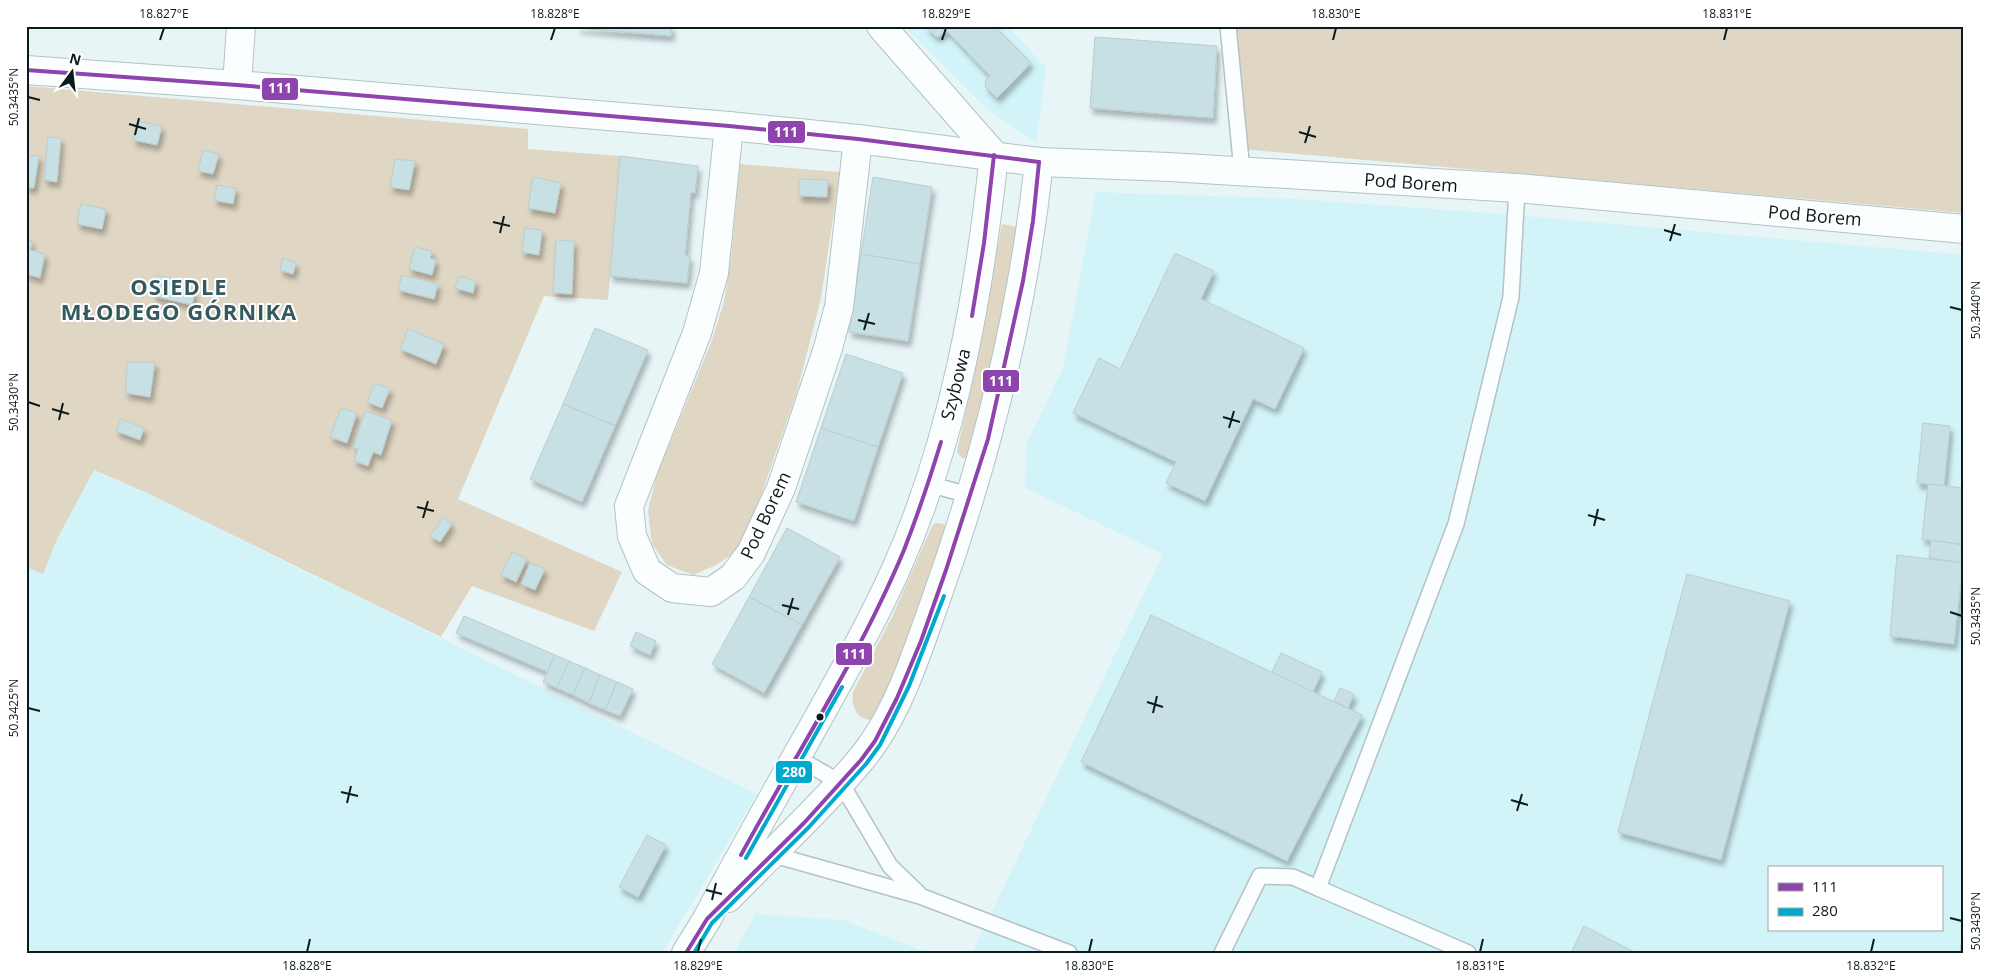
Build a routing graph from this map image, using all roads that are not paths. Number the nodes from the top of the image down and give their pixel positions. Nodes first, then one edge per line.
1 (241, 26) edge
2 (881, 26) edge
3 (1228, 26) edge
4 (26, 70) edge
5 (237, 85) junction
6 (729, 126) junction
7 (858, 139) junction
8 (994, 155) junction
9 (1039, 162) junction
10 (1242, 171) junction
11 (1517, 188) junction
12 (1964, 229) edge
13 (928, 484) junction
14 (970, 496) junction
15 (796, 757) junction
16 (840, 783) junction
17 (759, 850) junction
18 (1318, 888) junction
19 (920, 896) junction
20 (686, 953) edge
21 (1069, 953) edge
22 (1222, 953) edge
23 (1468, 953) edge

1 - 5 street
2 - 8 street
3 - 10 lane
4 - 5 street, Pod Borem
5 - 6 street, Pod Borem
6 - 7 street, Pod Borem
6 - 7 street, Pod Borem
7 - 8 street, Pod Borem
8 - 9 street, Pod Borem
8 - 13 street, Szybowa
9 - 10 street, Pod Borem
9 - 14 street, Szybowa
10 - 11 street, Pod Borem
11 - 12 street, Pod Borem
11 - 18 lane
13 - 14 lane
13 - 15 street, Szybowa
14 - 16 street, Szybowa
15 - 16 lane
15 - 17 street, Szybowa
16 - 17 street, Szybowa
16 - 19 lane
17 - 19 lane
17 - 20 street, Szybowa
18 - 22 lane
18 - 23 lane
19 - 21 lane

